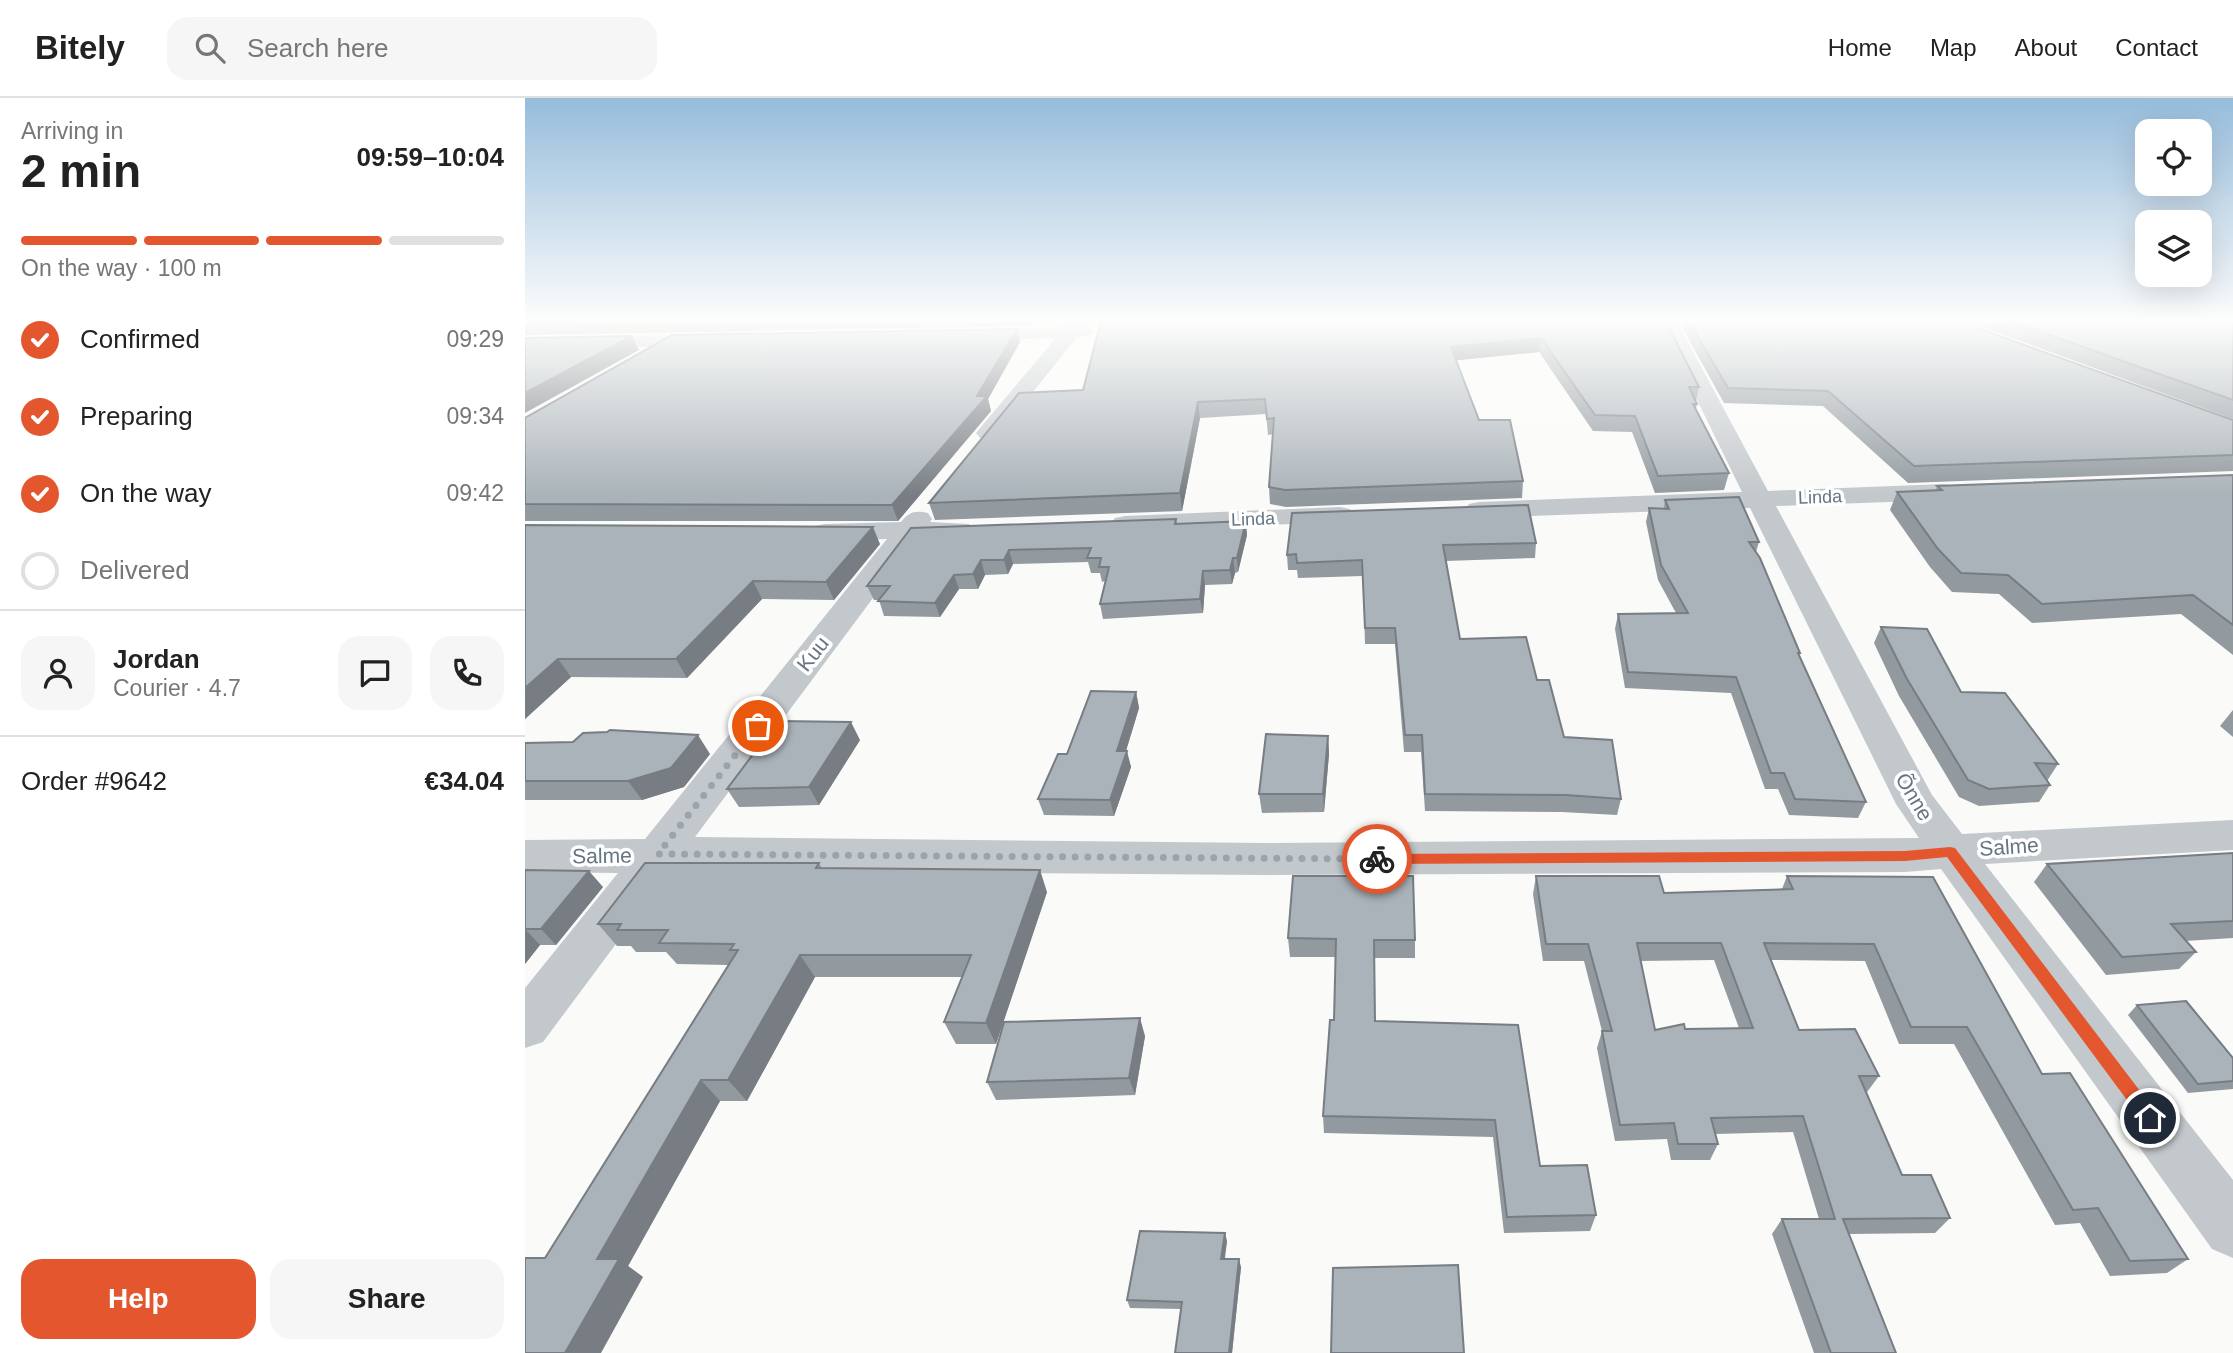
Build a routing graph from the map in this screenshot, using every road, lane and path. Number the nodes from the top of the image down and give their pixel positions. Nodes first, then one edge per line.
1 (1039, 379) edge
2 (1697, 379) edge
3 (967, 458) edge
4 (941, 490) edge
5 (1976, 491) edge
6 (1759, 499) junction
7 (1452, 511) edge
8 (1368, 514) edge
9 (1103, 525) edge
10 (991, 529) edge
11 (795, 532) edge
12 (908, 532) junction
13 (2233, 835) edge
14 (1950, 852) junction
15 (658, 854) junction
16 (525, 856) edge
17 (525, 1026) edge
18 (2233, 1228) edge

1 - 3 street
2 - 6 street, Õnne
4 - 12 street, Kuu
5 - 6 street, Linda
6 - 7 street, Linda
6 - 14 street, Õnne
8 - 9 street, Linda
10 - 12 street
11 - 12 street
12 - 15 street, Kuu
13 - 14 street, Salme
14 - 15 street, Salme
14 - 18 street, Õnne
15 - 16 street, Salme
15 - 17 street, Kuu

